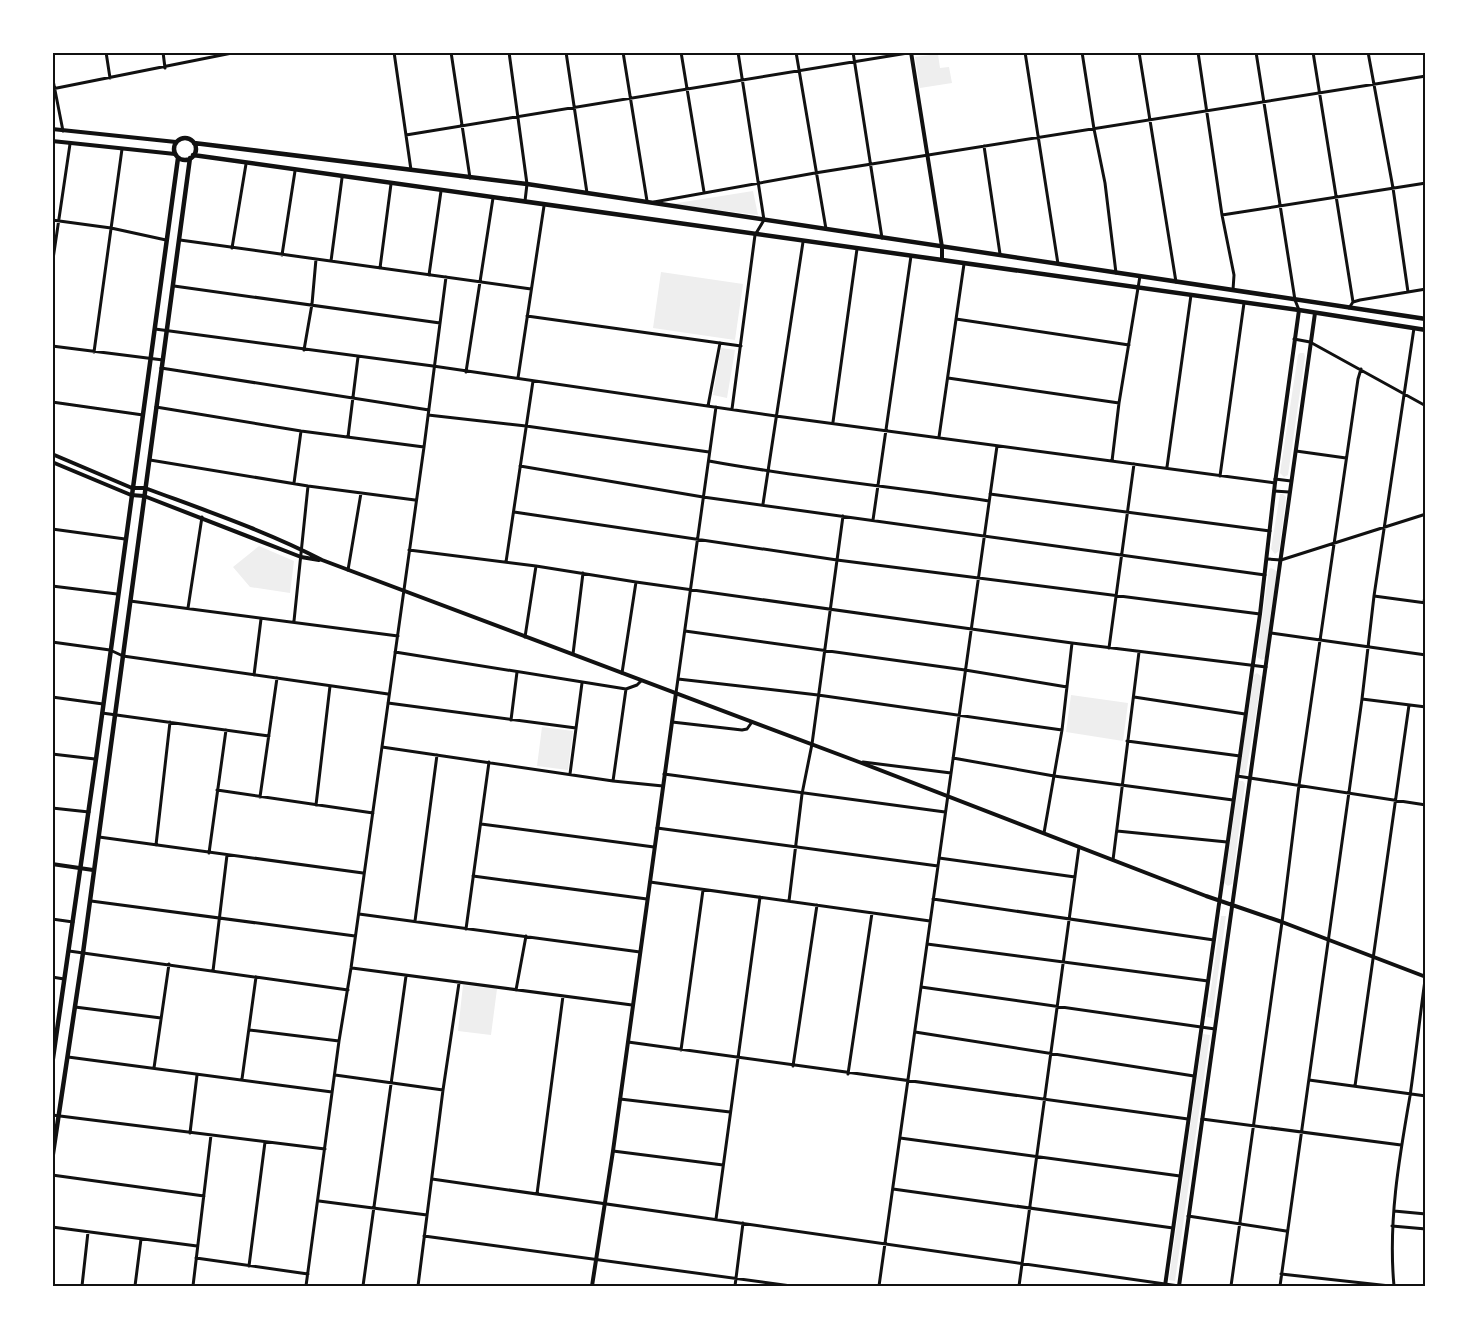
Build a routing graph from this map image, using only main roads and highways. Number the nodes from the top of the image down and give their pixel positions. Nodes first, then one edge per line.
1 (194, 143) junction
2 (176, 156) junction
3 (192, 157) junction
4 (1425, 319) edge
5 (1425, 330) edge
6 (55, 1034) edge
7 (52, 1065) edge
8 (52, 1160) edge

1 - 2 main road
1 - 3 main road
1 - 4 main road
2 - 3 main road
2 - 6 main road
3 - 5 main road
3 - 8 main road
6 - 7 main road

